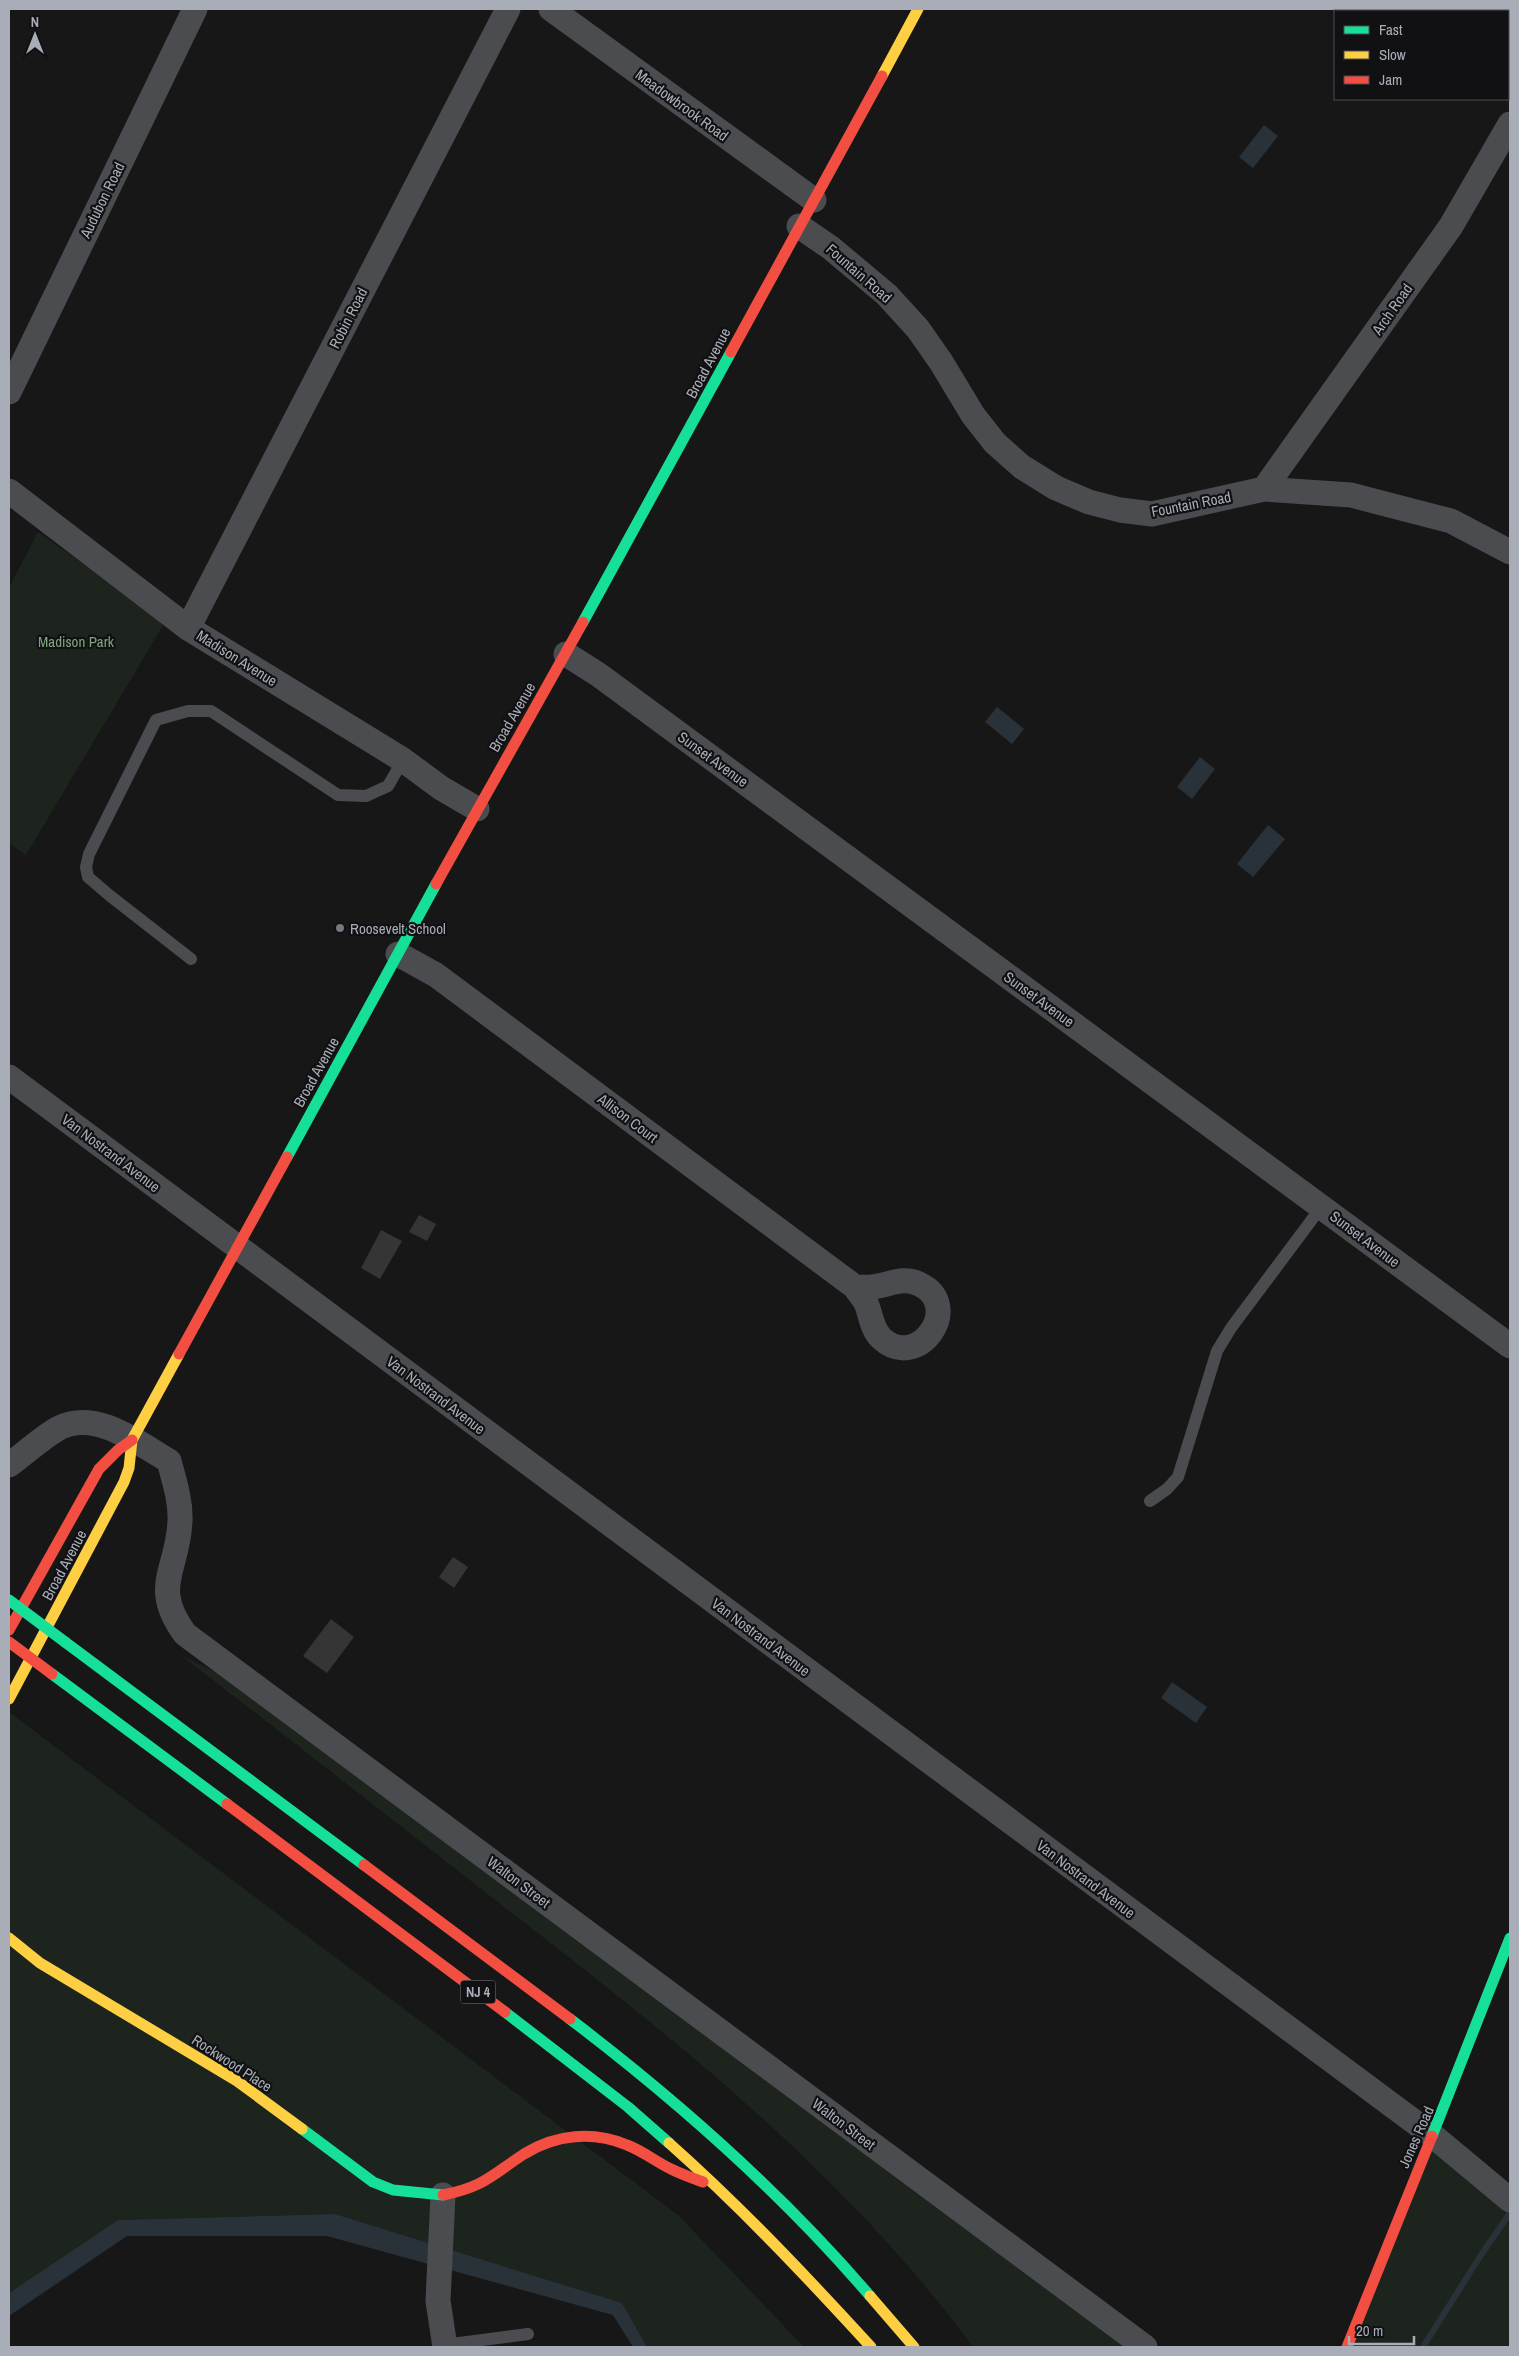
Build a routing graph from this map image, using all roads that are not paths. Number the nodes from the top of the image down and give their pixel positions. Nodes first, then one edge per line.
1 (195, 9) edge
2 (508, 9) edge
3 (551, 9) edge
4 (918, 9) edge
5 (1510, 124) edge
6 (814, 200) junction
7 (799, 226) junction
8 (9, 392) edge
9 (1264, 489) junction
10 (9, 491) edge
11 (1510, 552) edge
12 (188, 628) junction
13 (566, 654) junction
14 (403, 760) junction
15 (477, 809) junction
16 (398, 954) junction
17 (191, 959) dead end
18 (9, 1077) edge
19 (1322, 1206) junction
20 (237, 1247) junction
21 (855, 1287) dead end
22 (1510, 1346) edge
23 (132, 1440) junction
24 (9, 1464) edge
25 (1150, 1501) dead end
26 (9, 1600) edge
27 (9, 1630) edge
28 (9, 1642) edge
29 (9, 1699) edge
30 (9, 1938) edge
31 (1510, 1938) edge
32 (1432, 2135) junction
33 (724, 2191) junction
34 (443, 2195) junction
35 (1508, 2197) edge
36 (528, 2334) dead end
37 (445, 2346) edge
38 (871, 2347) edge
39 (914, 2347) edge
40 (1145, 2347) edge
41 (1347, 2347) edge

1 - 8 street, Audubon Road
2 - 12 street, Robin Road
3 - 6 street, Meadowbrook Road
4 - 6 main road, Broad Avenue
5 - 9 street, Arch Road
6 - 7 main road, Broad Avenue
7 - 9 street, Fountain Road
7 - 13 main road, Broad Avenue
9 - 11 street, Fountain Road
10 - 12 street, Madison Avenue
12 - 14 street, Madison Avenue
13 - 15 main road, Broad Avenue
13 - 19 street, Sunset Avenue
14 - 15 street, Madison Avenue
14 - 17 lane
15 - 16 main road, Broad Avenue
16 - 20 main road, Broad Avenue
16 - 21 street, Allison Court
18 - 20 street, Van Nostrand Avenue
19 - 22 street, Sunset Avenue
19 - 25 lane
20 - 23 main road, Broad Avenue
20 - 32 street, Van Nostrand Avenue
23 - 24 street, Walton Street
23 - 27 main road, Broad Avenue
23 - 29 main road, Broad Avenue
23 - 40 street, Walton Street
26 - 39 main road, NJ 4, bridge
28 - 33 main road, NJ 4, bridge
30 - 34 main road, Rockwood Place
31 - 32 main road, Jones Road
32 - 35 street, Van Nostrand Avenue
32 - 41 main road, Jones Road
33 - 34 main road, Rockwood Place
33 - 38 main road, NJ 4
34 - 37 street
36 - 37 lane

